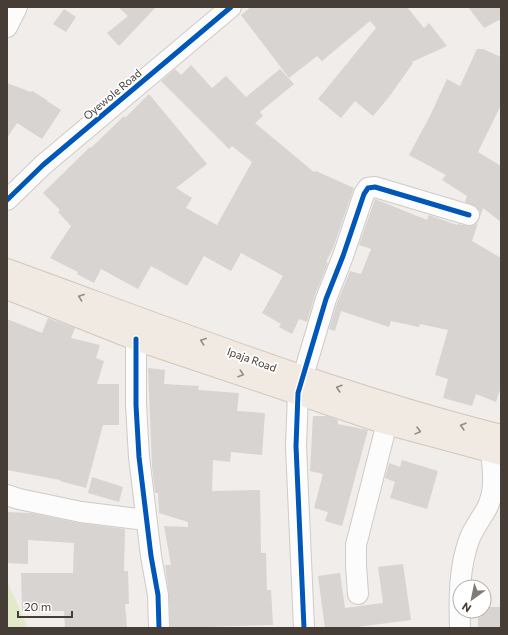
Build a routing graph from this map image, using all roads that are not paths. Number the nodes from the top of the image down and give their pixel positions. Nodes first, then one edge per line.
1 (17, 7) edge
2 (231, 7) edge
3 (7, 27) edge
4 (7, 200) edge
5 (468, 215) dead end
6 (7, 270) edge
7 (7, 288) edge
8 (136, 339) junction
9 (300, 385) junction
10 (389, 414) junction
11 (498, 447) edge
12 (7, 495) edge
13 (146, 520) junction
14 (358, 594) dead end
15 (159, 628) edge
16 (304, 628) edge
17 (460, 628) edge

1 - 3 street
2 - 4 street, Oyewole Road
5 - 9 street
9 -> 6 main road, Ipaja Road
7 - 8 main road, Ipaja Road
8 -> 9 main road, Ipaja Road
8 - 13 street
9 - 10 main road, Ipaja Road
9 - 16 street
10 - 11 main road, Ipaja Road
10 - 14 street
11 - 17 street
12 - 13 street
13 - 15 street

